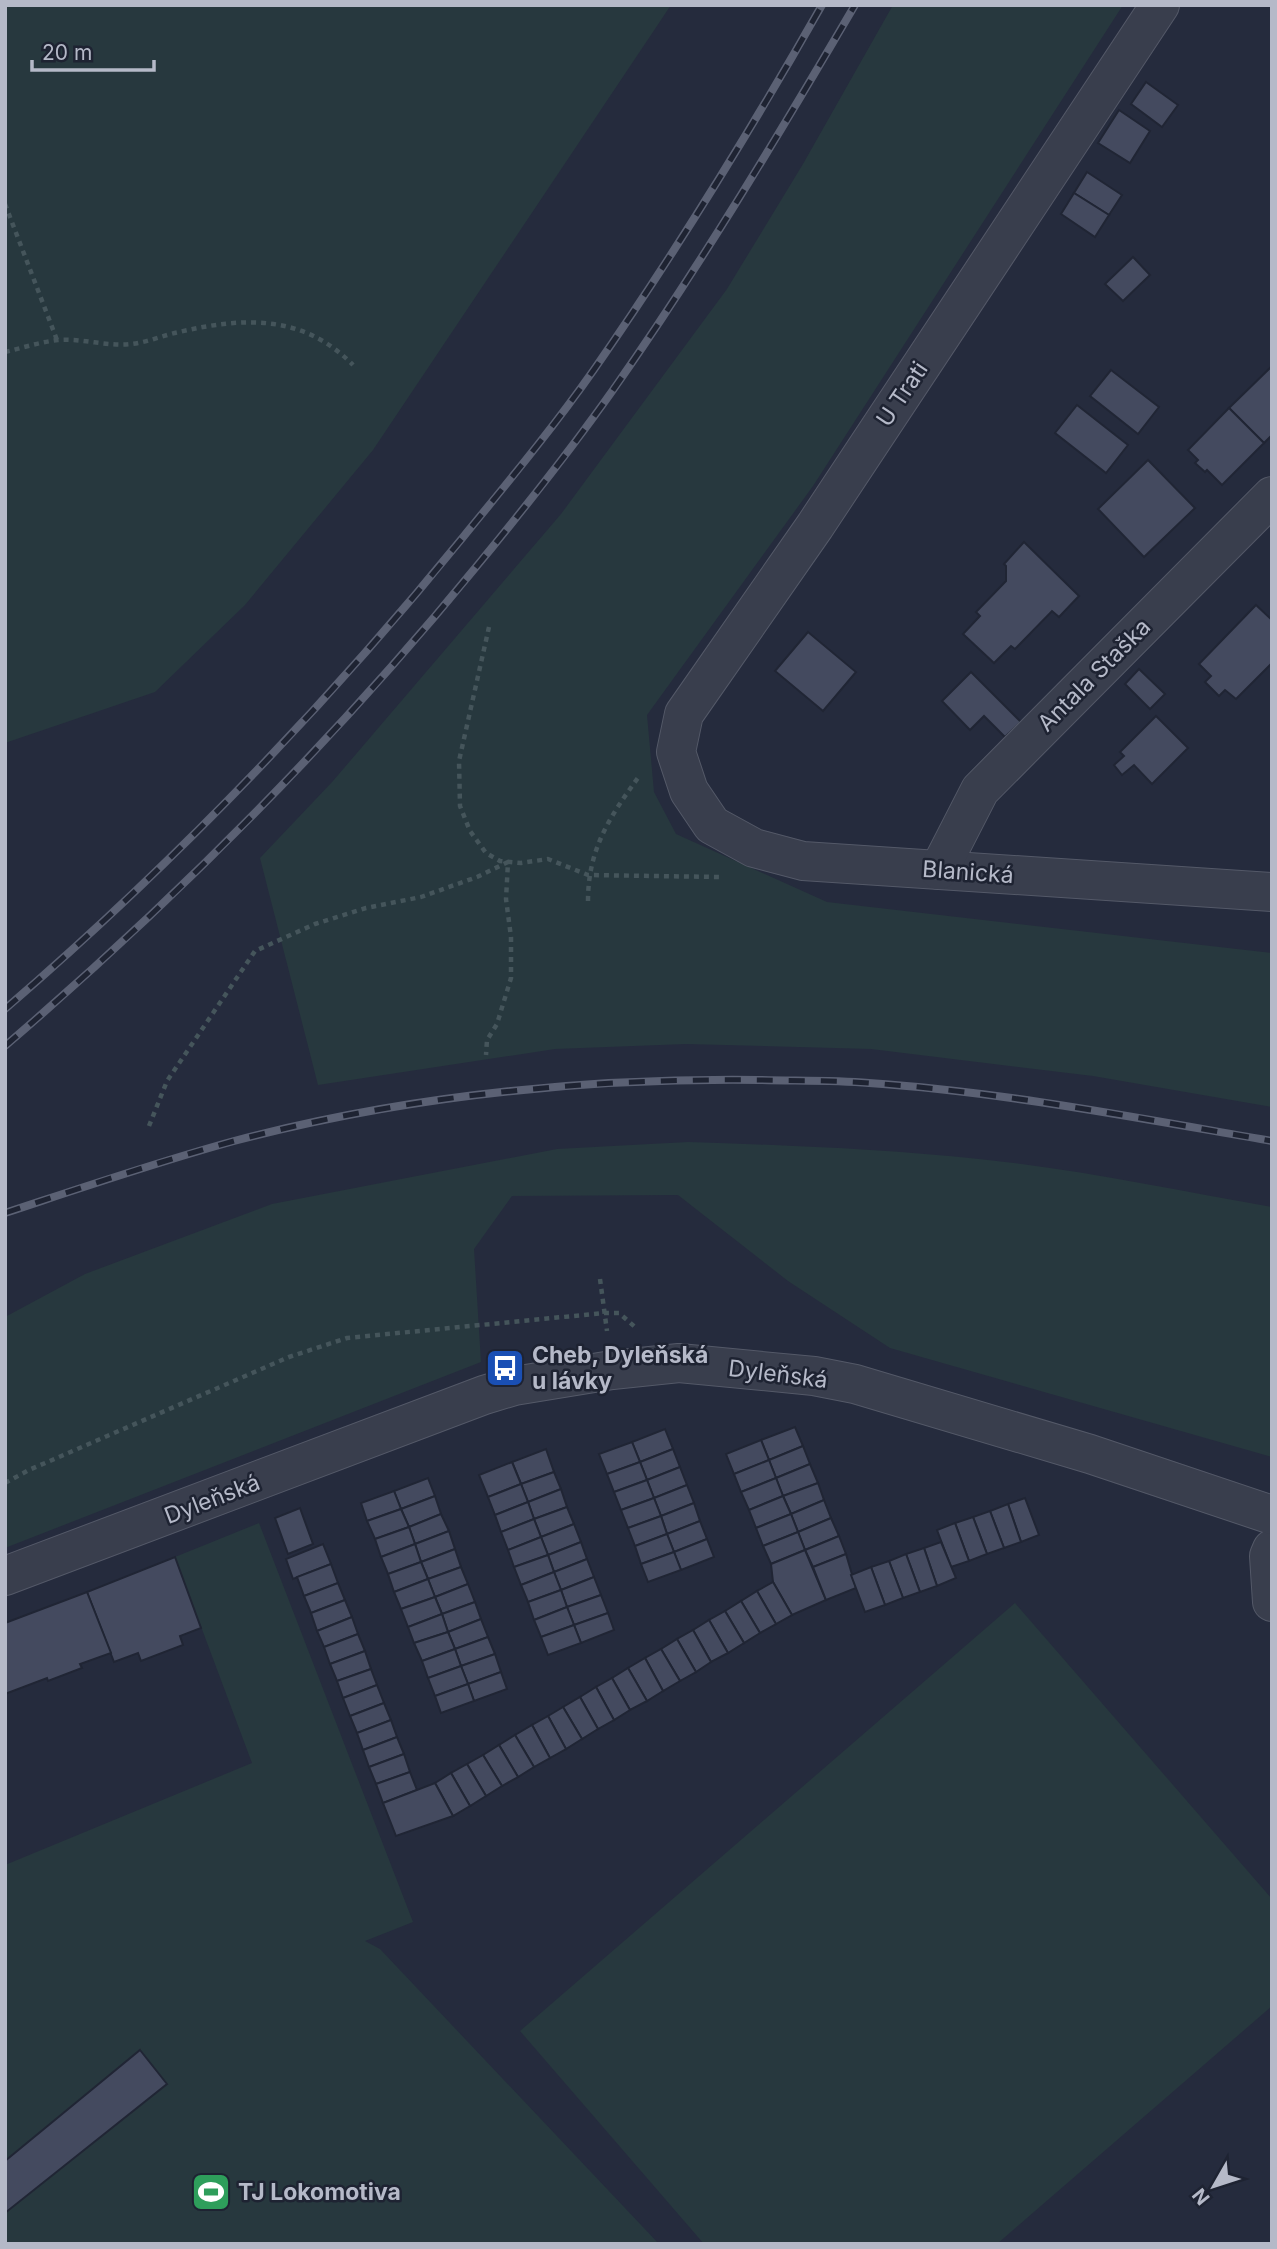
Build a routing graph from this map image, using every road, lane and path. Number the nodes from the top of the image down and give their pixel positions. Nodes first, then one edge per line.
1 (1160, 5) edge
2 (5, 204) edge
3 (57, 340) junction
4 (5, 352) edge
5 (353, 365) dead end
6 (1272, 496) edge
7 (489, 627) dead end
8 (646, 766) dead end
9 (689, 791) joint
10 (508, 862) junction
11 (939, 870) junction
12 (588, 875) junction
13 (724, 877) dead end
14 (1272, 892) edge
15 (588, 901) dead end
16 (486, 1055) dead end
17 (149, 1126) dead end
18 (600, 1279) dead end
19 (5, 1483) edge
20 (1272, 1515) edge
21 (1272, 1549) edge
22 (5, 1576) edge
23 (1272, 1602) edge

1 - 9 street, U Trati
2 - 3 path
3 - 4 path
3 - 5 path
6 - 11 street, Antala Staška
7 - 10 path
8 - 12 path
9 - 11 street, Blanická
10 - 12 path
10 - 16 path
10 - 17 path
11 - 14 street, Blanická
12 - 13 path
12 - 15 path
18 - 19 path
20 - 22 street, Dyleňská
21 - 23 street

